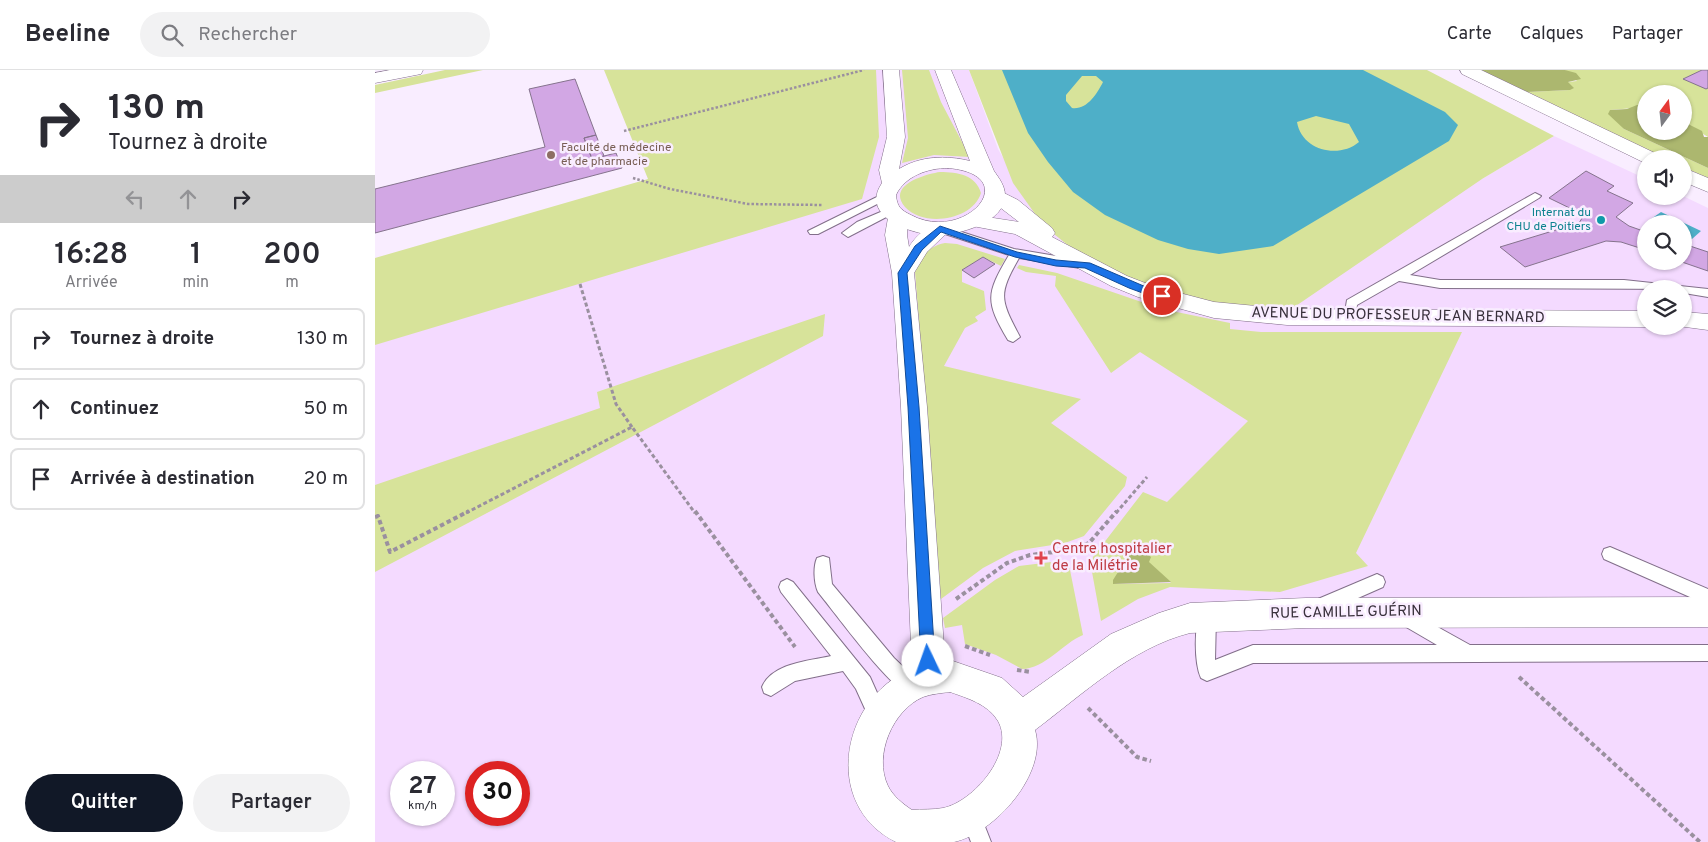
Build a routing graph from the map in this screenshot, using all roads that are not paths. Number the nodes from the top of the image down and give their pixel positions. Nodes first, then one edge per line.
1 (415, 70) edge
2 (891, 70) edge
3 (943, 70) edge
4 (1468, 70) edge
5 (1472, 70) edge
6 (375, 78) edge
7 (1517, 93) junction
8 (1637, 152) edge
9 (984, 172) junction
10 (1692, 178) edge
11 (1708, 186) edge
12 (996, 195) junction
13 (1535, 196) dead end
14 (891, 202) junction
15 (974, 221) junction
16 (940, 229) junction
17 (813, 231) dead end
18 (848, 233) dead end
19 (1015, 254) junction
20 (1078, 260) junction
21 (903, 273) junction
22 (1400, 277) junction
23 (1624, 284) junction
24 (1637, 285) edge
25 (1637, 291) edge
26 (1692, 291) edge
27 (1708, 293) edge
28 (1350, 318) junction
29 (1637, 319) edge
30 (1692, 321) edge
31 (1708, 322) edge
32 (1013, 337) dead end
33 (1610, 554) dead end
34 (823, 563) dead end
35 (1377, 582) dead end
36 (787, 587) dead end
37 (1708, 597) edge
38 (1397, 612) junction
39 (1708, 612) edge
40 (1306, 613) junction
41 (1207, 616) junction
42 (1708, 653) edge
43 (1468, 654) junction
44 (847, 662) junction
45 (920, 682) junction
46 (771, 687) dead end
47 (879, 715) junction
48 (1016, 723) junction
49 (889, 832) edge
50 (978, 834) edge

1 - 6 street
2 - 14 street
3 - 9 street
4 - 7 street
5 - 7 street
7 - 8 street
9 - 12 street
9 - 14 street
10 - 11 street
12 - 15 street, AVENUE DU PROFESSEUR JEAN BERNARD
12 - 20 street, AVENUE DU PROFESSEUR JEAN BERNARD
13 - 22 lane
14 - 16 street, AVENUE DU PROFESSEUR JEAN BERNARD
14 - 17 lane
14 - 18 lane
14 - 21 street
15 - 16 street, AVENUE DU PROFESSEUR JEAN BERNARD
15 - 20 street, AVENUE DU PROFESSEUR JEAN BERNARD
16 - 19 lane
16 - 21 street
19 - 20 lane
19 - 32 lane
20 - 28 street, AVENUE DU PROFESSEUR JEAN BERNARD
21 - 45 street
22 - 23 lane
22 - 28 lane
23 - 24 lane
23 - 25 lane
26 - 27 lane
28 - 29 street, AVENUE DU PROFESSEUR JEAN BERNARD
30 - 31 street
33 - 37 lane
34 - 45 lane
35 - 40 lane
36 - 44 lane
38 - 39 street, RUE CAMILLE GUÉRIN
38 - 40 street, RUE CAMILLE GUÉRIN
38 - 43 lane
40 - 41 street, RUE CAMILLE GUÉRIN
41 - 43 lane
41 - 48 street, RUE CAMILLE GUÉRIN
42 - 43 lane
44 - 46 lane
44 - 47 lane
45 - 47 street
45 - 48 street
47 - 49 street
48 - 50 street
49 - 50 street

